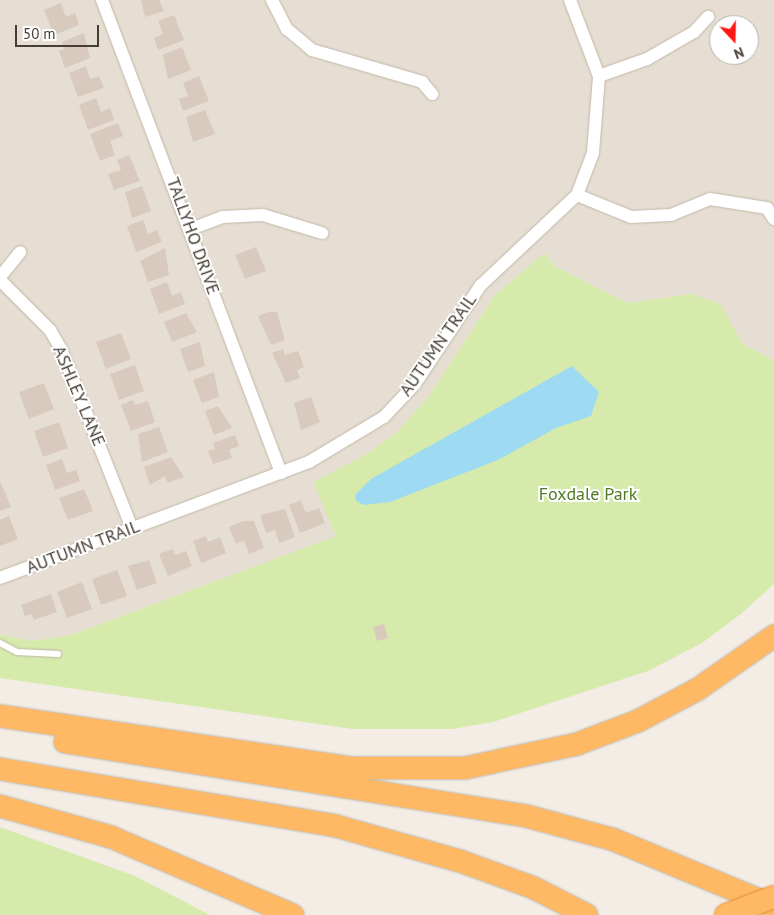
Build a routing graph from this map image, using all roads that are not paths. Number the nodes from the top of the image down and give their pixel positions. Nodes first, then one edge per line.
1 (102, 0) edge
2 (272, 0) edge
3 (570, 0) edge
4 (708, 17) dead end
5 (599, 76) junction
6 (432, 94) dead end
7 (576, 195) junction
8 (774, 219) edge
9 (190, 229) junction
10 (322, 232) dead end
11 (20, 252) dead end
12 (0, 278) edge
13 (281, 473) junction
14 (132, 528) junction
15 (0, 578) edge
16 (774, 636) edge
17 (0, 643) edge
18 (58, 654) dead end
19 (0, 716) edge
20 (0, 731) edge
21 (0, 769) edge
22 (0, 806) edge
23 (774, 897) edge
24 (774, 906) edge
25 (293, 915) edge
26 (587, 915) edge
27 (726, 915) edge

1 - 9 street, TALLYHO DRIVE
2 - 6 street
3 - 5 street
4 - 5 street
5 - 7 street, AUTUMN TRAIL
7 - 8 street
7 - 13 street, AUTUMN TRAIL
9 - 10 street
9 - 13 street, TALLYHO DRIVE
11 - 12 street, ASHLEY LANE
12 - 14 street, ASHLEY LANE
13 - 14 street, AUTUMN TRAIL
14 - 15 street, AUTUMN TRAIL
16 - 19 highway
17 - 18 lane
20 - 24 highway
21 - 26 highway
22 - 25 highway
23 - 27 highway, bridge

